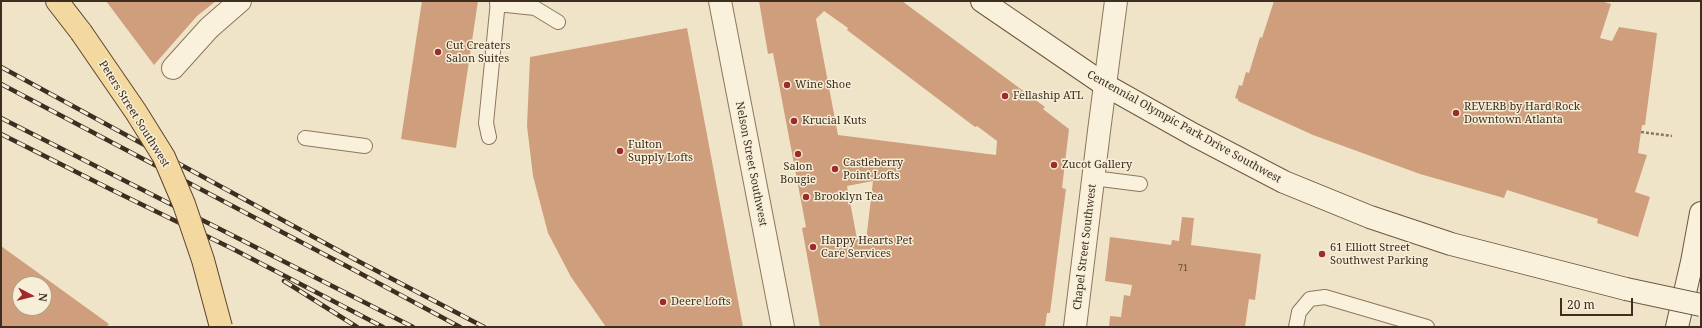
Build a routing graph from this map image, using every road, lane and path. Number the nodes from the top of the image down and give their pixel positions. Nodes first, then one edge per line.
1 (57, 1) edge
2 (240, 1) edge
3 (720, 1) edge
4 (982, 1) edge
5 (1116, 1) edge
6 (497, 2) edge
7 (558, 22) dead end
8 (173, 68) dead end
9 (1105, 85) junction
10 (1641, 132) dead end
11 (1672, 136) dead end
12 (489, 137) dead end
13 (305, 138) dead end
14 (364, 146) dead end
15 (1093, 178) junction
16 (1140, 184) dead end
17 (1701, 213) edge
18 (1701, 305) edge
19 (222, 327) edge
20 (783, 327) edge
21 (1075, 327) edge
22 (1296, 327) edge
23 (1427, 327) edge
24 (1677, 327) edge

1 - 19 main road, Peters Street Southwest, bridge
2 - 8 street
3 - 20 street, Nelson Street Southwest
4 - 9 street, Centennial Olympic Park Drive Southwest
5 - 9 street, Chapel Street Southwest
6 - 7 lane
6 - 12 lane
9 - 15 street, Chapel Street Southwest
9 - 18 street, Centennial Olympic Park Drive Southwest, bridge
10 - 11 path
13 - 14 lane
15 - 16 lane
15 - 21 street, Chapel Street Southwest
17 - 24 street
22 - 23 lane

